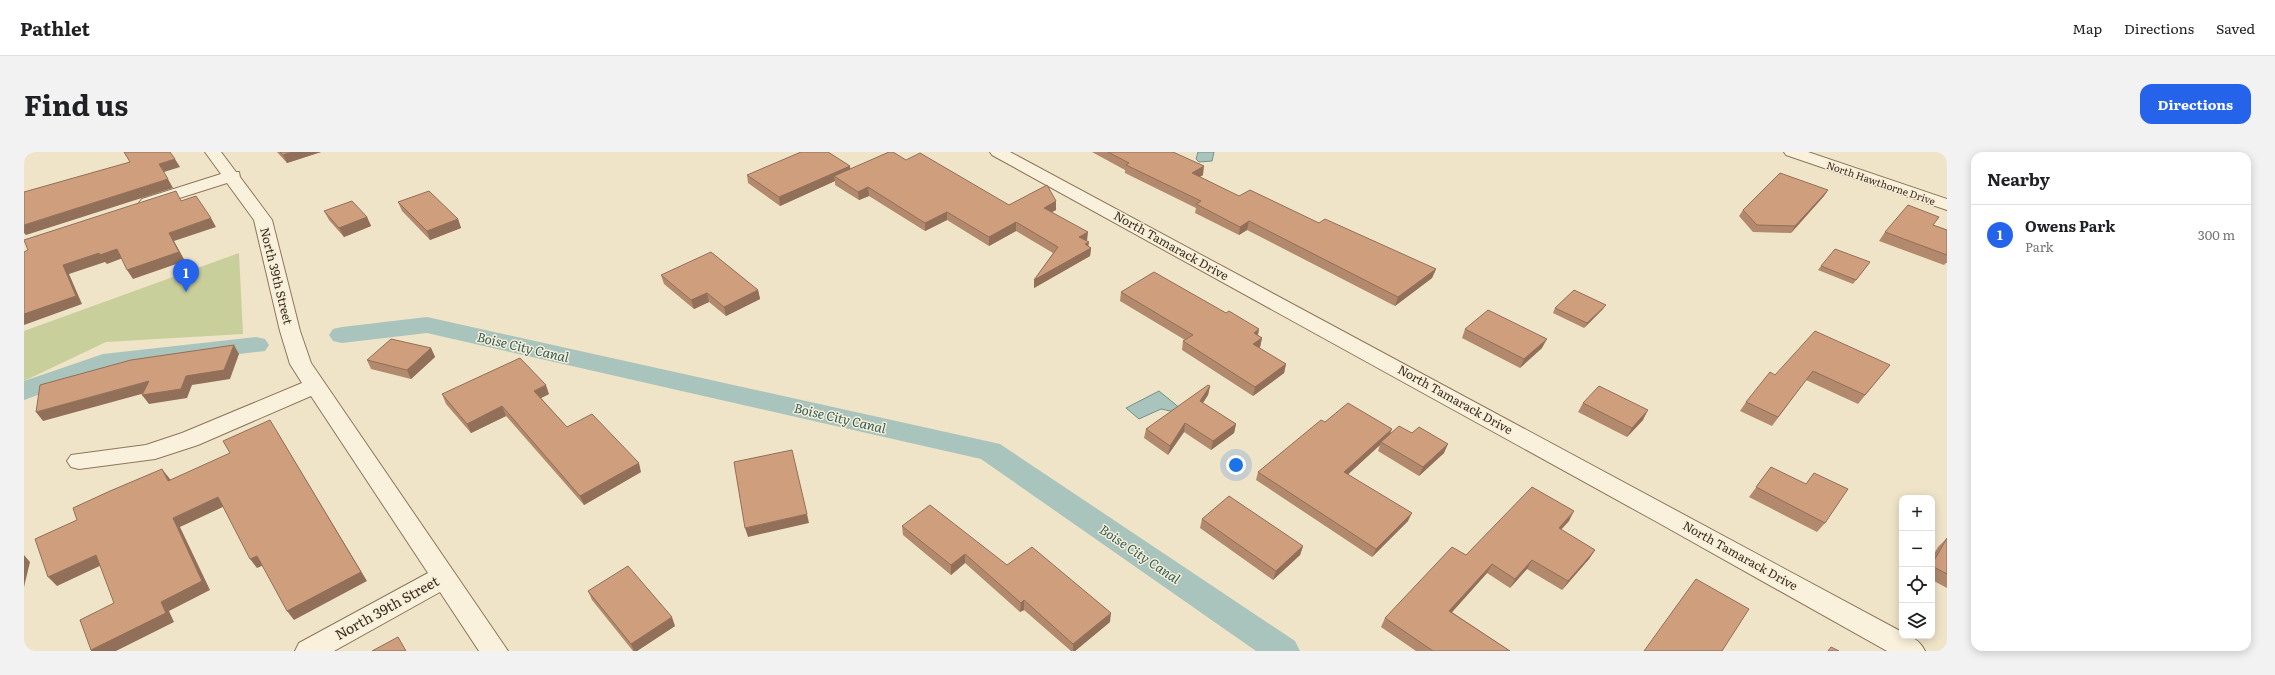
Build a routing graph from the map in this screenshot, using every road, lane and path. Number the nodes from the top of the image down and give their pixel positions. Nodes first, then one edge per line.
1 (214, 152) edge
2 (998, 152) edge
3 (1792, 152) edge
4 (233, 176) junction
5 (1947, 206) edge
6 (128, 210) edge
7 (314, 386) junction
8 (79, 461) dead end
9 (444, 577) junction
10 (309, 651) edge
11 (494, 651) edge
12 (1911, 651) edge

1 - 4 street, North 39th Street
2 - 12 street, North Tamarack Drive
3 - 5 street, North Hawthorne Drive
4 - 6 street
4 - 7 street, North 39th Street
7 - 8 street
7 - 9 street, North 39th Street
9 - 10 street, North 39th Street
9 - 11 street, North 39th Street

